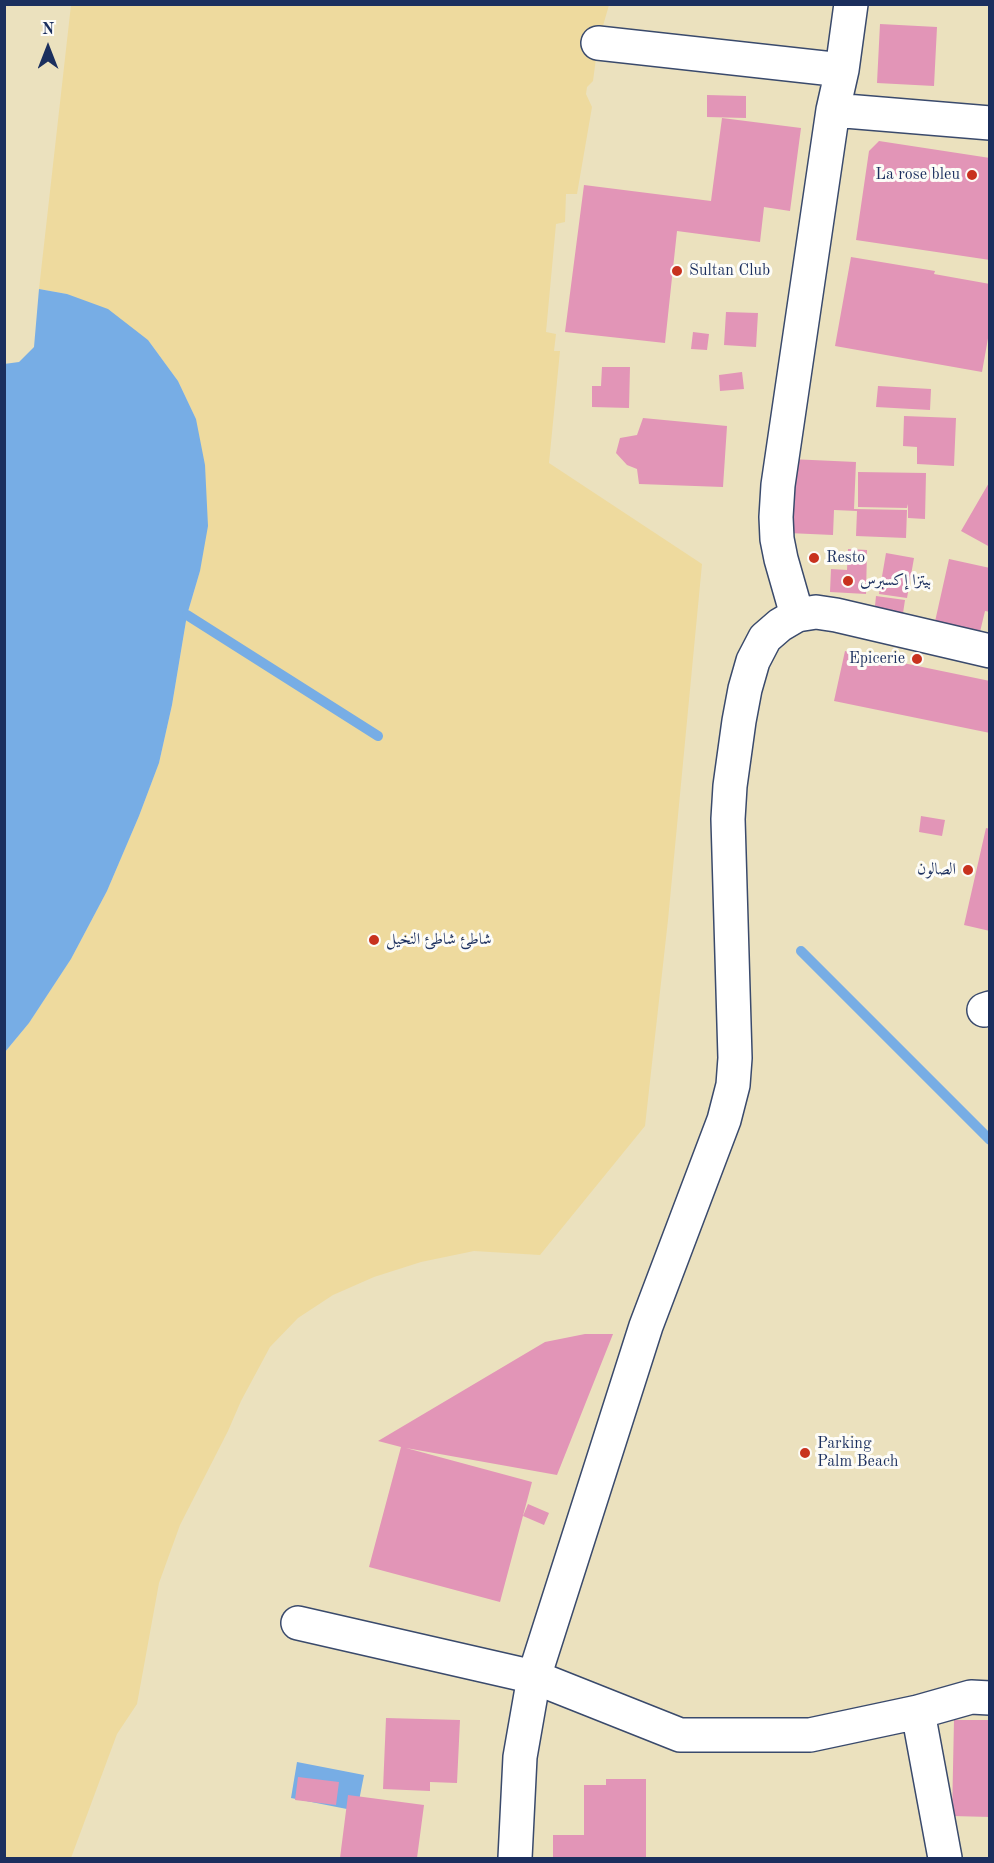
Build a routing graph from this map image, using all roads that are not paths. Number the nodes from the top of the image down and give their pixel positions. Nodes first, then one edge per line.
1 (851, 4) edge
2 (598, 43) dead end
3 (843, 70) junction
4 (833, 110) junction
5 (990, 123) edge
6 (796, 615) junction
7 (990, 651) edge
8 (298, 1623) dead end
9 (534, 1677) junction
10 (990, 1698) edge
11 (918, 1712) junction
12 (515, 1858) edge
13 (945, 1858) edge

1 - 3 street
2 - 3 street
3 - 4 street
4 - 5 street
4 - 6 street
6 - 7 street
6 - 9 street
8 - 9 street
9 - 11 street
9 - 12 street
10 - 11 street
11 - 13 street

